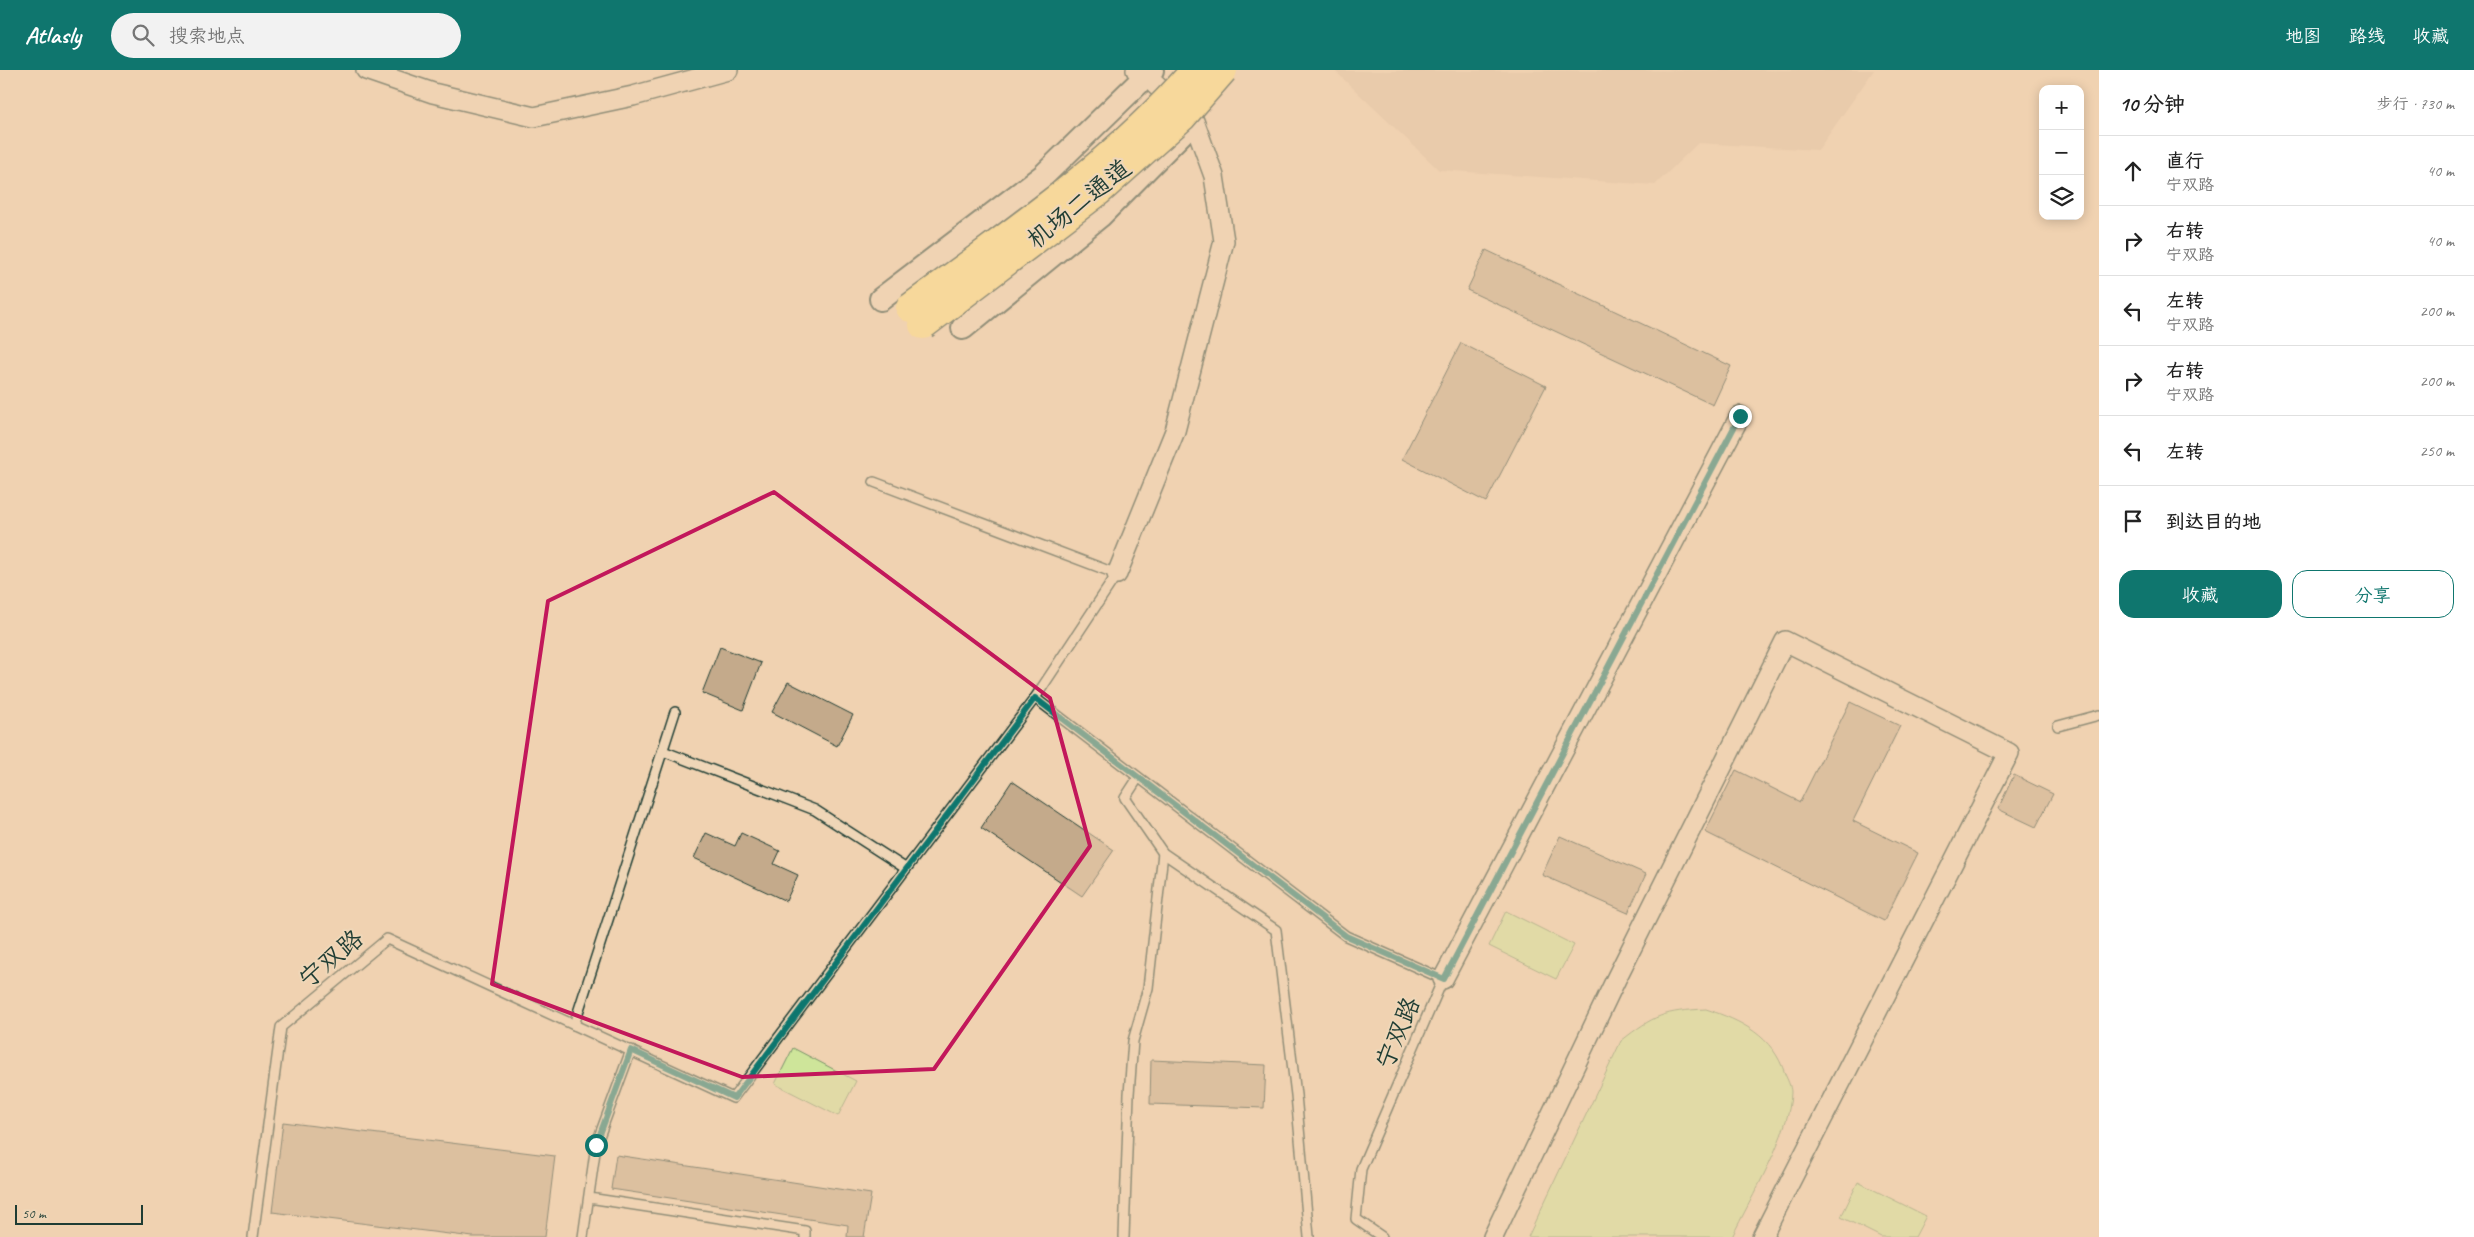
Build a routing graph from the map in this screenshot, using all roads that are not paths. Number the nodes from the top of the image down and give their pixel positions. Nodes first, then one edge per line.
1 (366, 70) edge
2 (728, 70) edge
3 (1195, 70) edge
4 (1223, 70) edge
5 (1238, 70) edge
6 (1145, 72) edge
7 (1194, 121) junction
8 (881, 299) dead end
9 (963, 328) dead end
10 (1740, 416) dead end
11 (874, 482) dead end
12 (1117, 574) junction
13 (1035, 698) junction
14 (675, 712) dead end
15 (2099, 715) edge
16 (2058, 726) dead end
17 (663, 751) junction
18 (1138, 778) junction
19 (1163, 853) junction
20 (905, 868) junction
21 (1444, 979) junction
22 (574, 1024) junction
23 (631, 1050) junction
24 (589, 1198) junction
25 (253, 1237) edge
26 (583, 1237) edge
27 (805, 1237) edge
28 (1124, 1237) edge
29 (1309, 1237) edge
30 (1382, 1237) edge
31 (1493, 1237) edge
32 (1762, 1237) edge

1 - 2 street
3 - 4 highway, 机场二通道, bridge
5 - 7 street
6 - 7 street
6 - 8 street
7 - 9 street
7 - 12 street
10 - 21 street
11 - 12 lane
12 - 13 lane
13 - 18 lane, 宁双路
13 - 20 lane, 宁双路
14 - 17 lane
15 - 16 lane
17 - 20 lane
17 - 22 lane
18 - 19 lane
18 - 21 lane, 宁双路
19 - 28 lane
19 - 29 lane
20 - 23 lane, 宁双路
21 - 30 lane, 宁双路
22 - 23 lane, 宁双路
22 - 25 lane, 宁双路
23 - 24 lane
24 - 26 lane
24 - 27 lane
31 - 32 street

